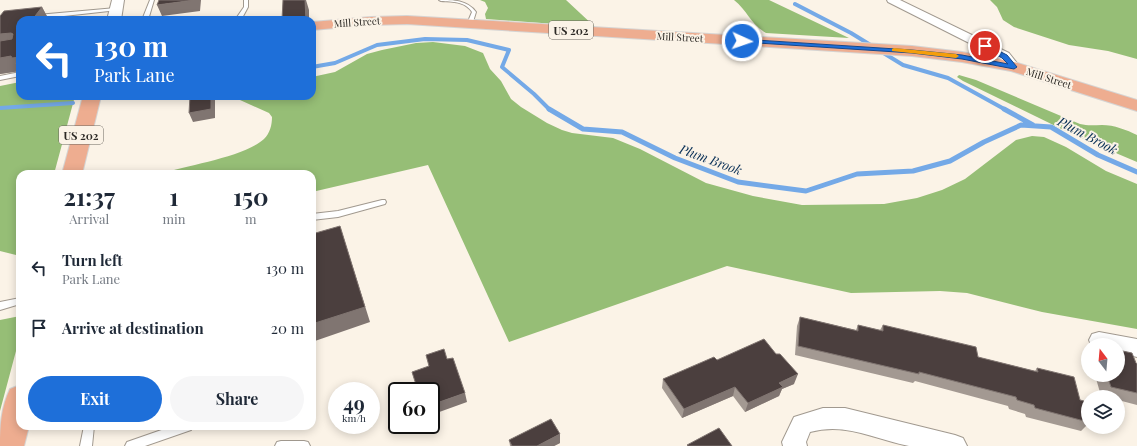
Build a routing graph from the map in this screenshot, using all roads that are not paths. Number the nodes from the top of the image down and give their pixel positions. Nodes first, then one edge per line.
1 (152, 0) edge
2 (246, 0) edge
3 (441, 0) edge
4 (892, 0) edge
5 (116, 10) edge
6 (52, 16) edge
7 (147, 16) edge
8 (240, 16) edge
9 (470, 24) junction
10 (316, 26) edge
11 (1014, 67) junction
12 (16, 75) edge
13 (0, 78) edge
14 (91, 100) edge
15 (1137, 106) edge
16 (73, 170) edge
17 (382, 202) dead end
18 (316, 217) edge
19 (16, 302) edge
20 (0, 306) edge
21 (1125, 345) edge
22 (1137, 348) edge
23 (16, 415) edge
24 (88, 430) edge
25 (176, 430) edge
26 (932, 444) edge
27 (9, 446) edge
28 (86, 446) edge
29 (131, 446) edge
30 (281, 446) edge
31 (304, 446) edge
32 (795, 446) edge
33 (955, 446) edge

1 - 7 lane
2 - 8 lane
3 - 9 lane
4 - 11 street
5 - 6 lane
9 - 10 main road, Mill Street / US 202
9 - 11 main road, Mill Street / US 202
11 - 15 main road, Mill Street / US 202
12 - 13 lane
14 - 16 main road, US 202
17 - 18 lane
19 - 20 lane
21 - 22 street
23 - 27 main road
24 - 28 lane
25 - 29 lane
26 - 32 street
26 - 33 street
30 - 31 lane

